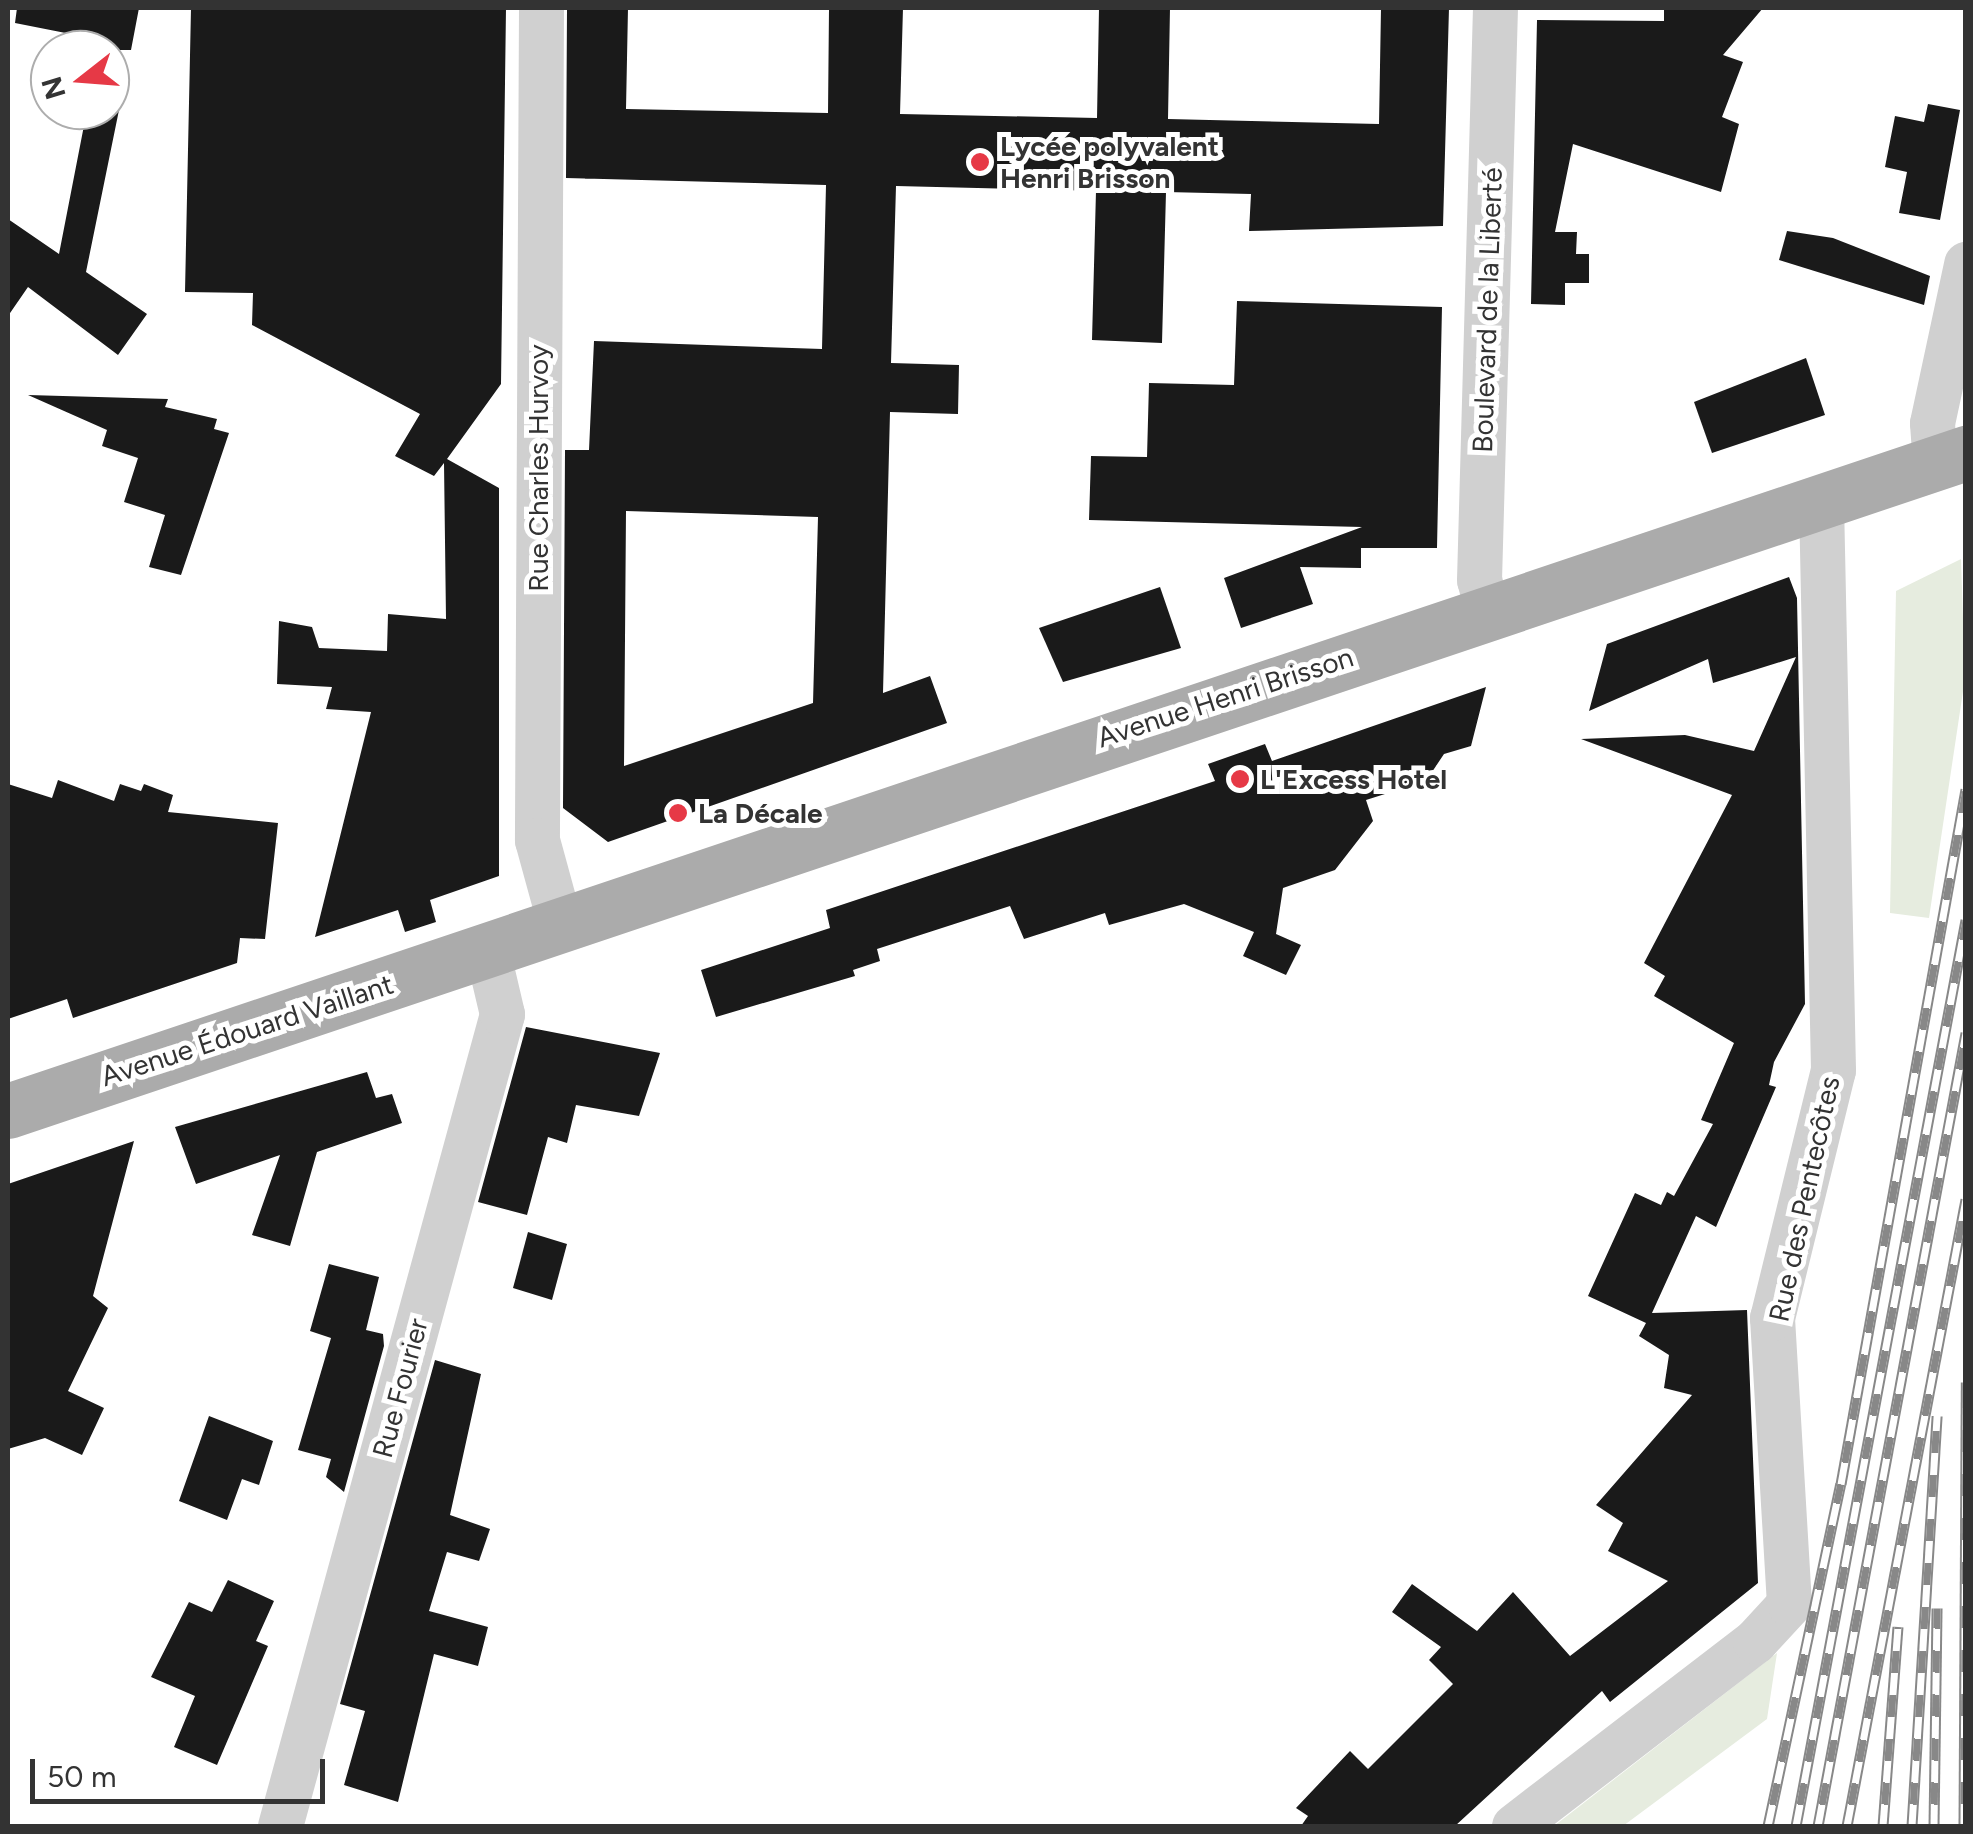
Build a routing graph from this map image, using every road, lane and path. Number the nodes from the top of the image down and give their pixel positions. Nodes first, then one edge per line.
1 (541, 8) edge
2 (1496, 8) edge
3 (1966, 264) edge
4 (1955, 457) edge
5 (1821, 500) junction
6 (1487, 611) junction
7 (560, 924) junction
8 (487, 950) junction
9 (8, 1110) edge
10 (280, 1826) edge
11 (1514, 1826) edge

1 - 7 street, Rue Charles Hurvoy
2 - 6 street, Boulevard de la Liberté
3 - 4 street
4 - 5 main road, Avenue Henri Brisson
5 - 6 main road, Avenue Henri Brisson
5 - 11 street, Rue des Pentecôtes
6 - 7 main road, Avenue Henri Brisson
7 - 8 main road, Avenue Henri Brisson
8 - 9 main road, Avenue Édouard Vaillant
8 - 10 street, Rue Fourier

